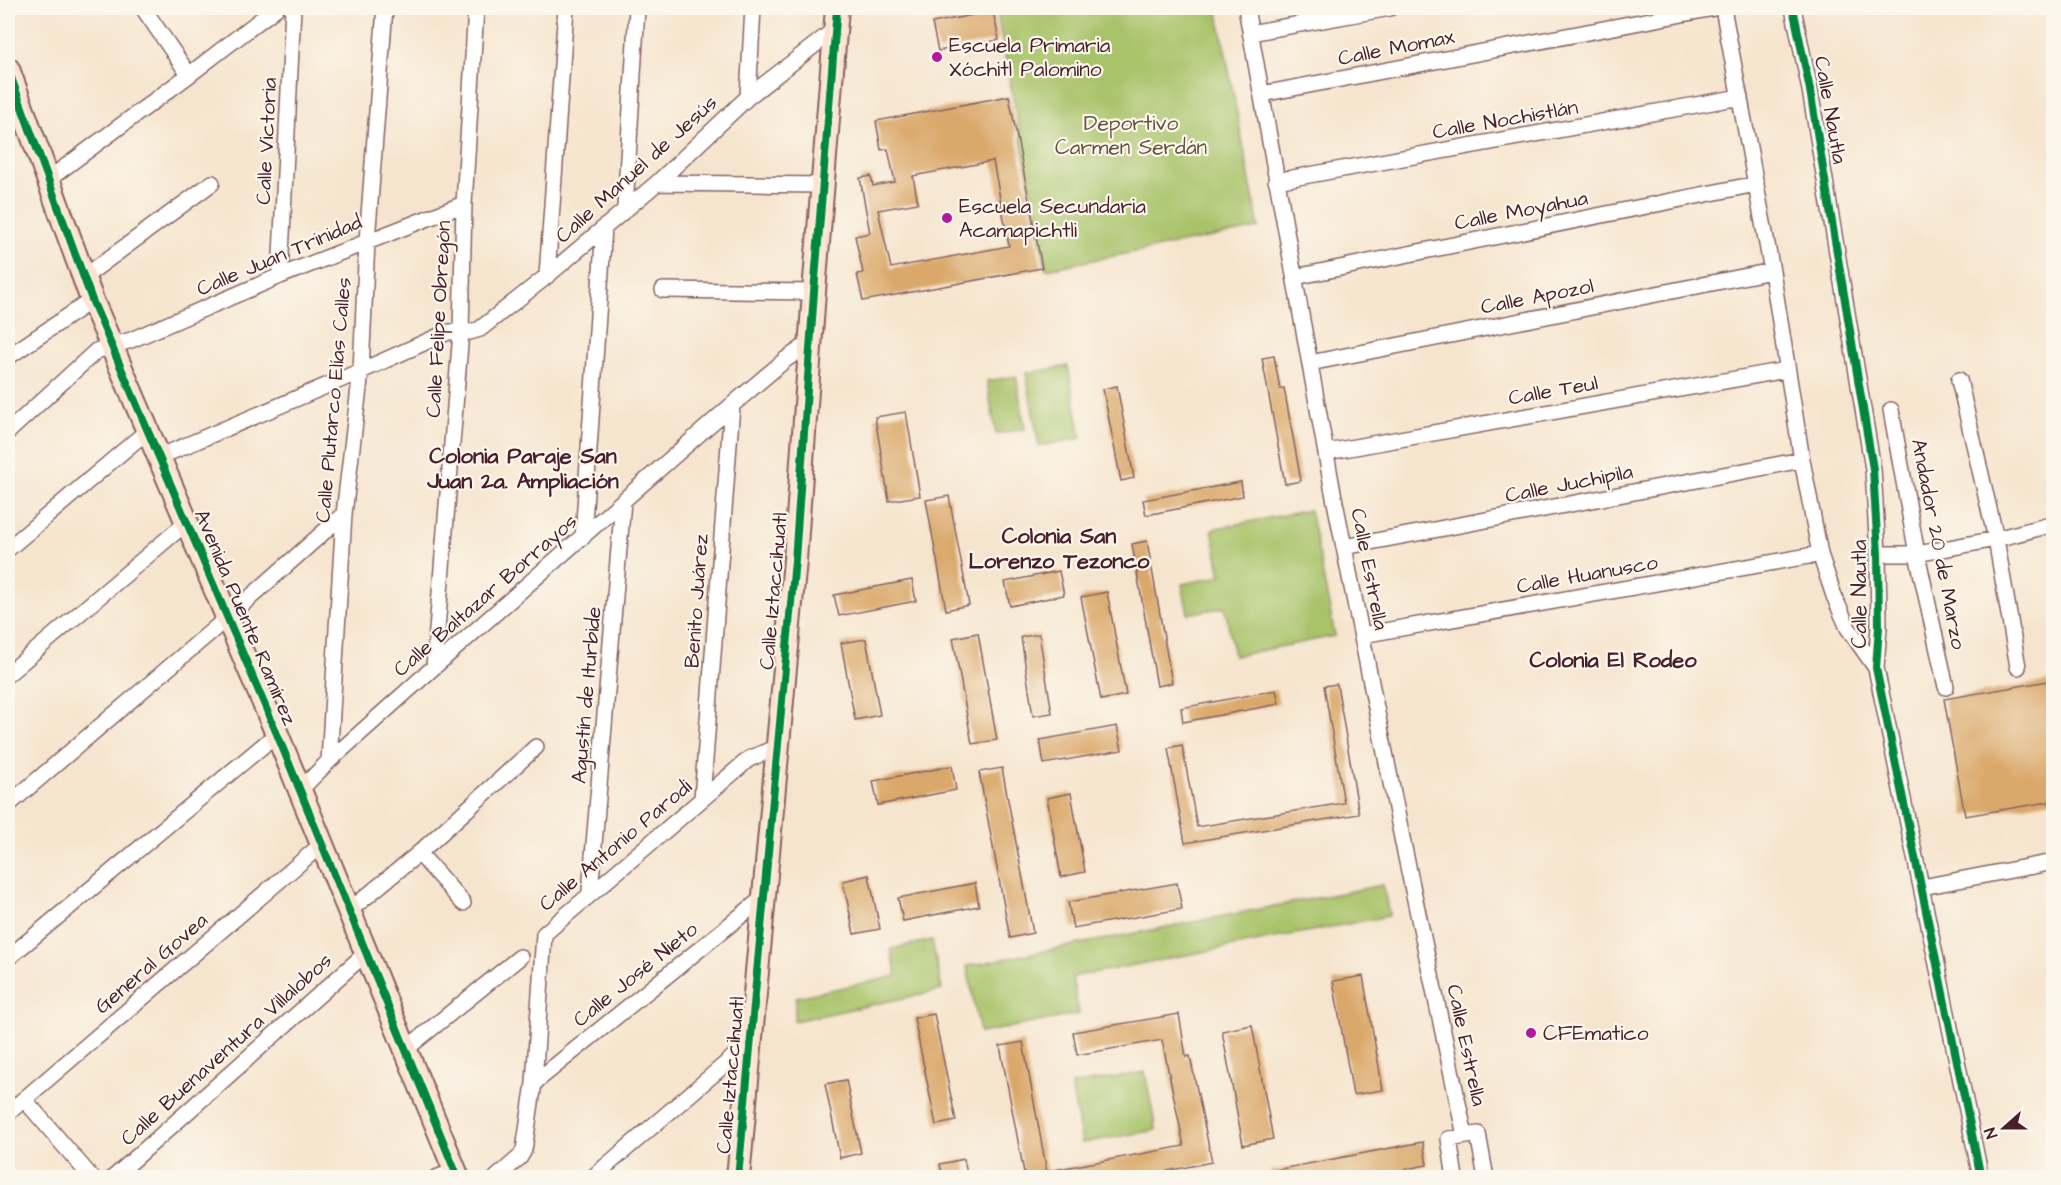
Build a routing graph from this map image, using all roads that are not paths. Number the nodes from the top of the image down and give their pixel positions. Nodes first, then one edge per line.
1 (143, 8) edge
2 (276, 8) edge
3 (293, 8) edge
4 (385, 8) edge
5 (476, 8) edge
6 (566, 8) edge
7 (637, 8) edge
8 (753, 8) edge
9 (1245, 8) edge
10 (1390, 8) edge
11 (1713, 8) edge
12 (1723, 8) edge
13 (1793, 8) edge
14 (836, 19) edge
15 (1250, 33) junction
16 (8, 69) edge
17 (189, 75) junction
18 (1263, 94) junction
19 (748, 97) junction
20 (1740, 97) junction
21 (49, 179) junction
22 (1276, 181) junction
23 (212, 183) dead end
24 (657, 183) junction
25 (1756, 184) junction
26 (824, 185) junction
27 (464, 204) junction
28 (625, 208) junction
29 (604, 227) junction
30 (367, 241) junction
31 (1772, 271) junction
32 (280, 276) junction
33 (547, 276) junction
34 (84, 277) junction
35 (1295, 277) junction
36 (663, 290) dead end
37 (814, 292) junction
38 (92, 300) junction
39 (461, 332) junction
40 (811, 342) junction
41 (111, 346) junction
42 (8, 357) edge
43 (1310, 363) junction
44 (1786, 370) junction
45 (361, 371) junction
46 (1959, 380) dead end
47 (732, 405) junction
48 (1891, 410) dead end
49 (147, 431) junction
50 (8, 432) edge
51 (1327, 452) junction
52 (159, 457) junction
53 (1802, 460) junction
54 (623, 501) junction
55 (344, 514) junction
56 (186, 523) junction
57 (2054, 525) edge
58 (583, 537) junction
59 (1996, 539) junction
60 (1344, 547) junction
61 (8, 549) edge
62 (1820, 554) junction
63 (1878, 554) junction
64 (1917, 554) junction
65 (227, 618) junction
66 (1362, 635) junction
67 (2018, 667) dead end
68 (434, 668) junction
69 (1876, 668) junction
70 (8, 674) edge
71 (1946, 687) dead end
72 (277, 734) junction
73 (536, 747) dead end
74 (777, 747) junction
75 (329, 761) junction
76 (299, 791) junction
77 (702, 799) junction
78 (8, 805) edge
79 (322, 844) junction
80 (419, 853) junction
81 (2054, 862) edge
82 (1922, 887) junction
83 (591, 892) junction
84 (764, 897) junction
85 (463, 903) dead end
86 (349, 911) junction
87 (366, 953) junction
88 (520, 957) dead end
89 (8, 958) edge
90 (751, 1042) junction
91 (405, 1049) junction
92 (534, 1083) junction
93 (24, 1099) junction
94 (8, 1113) edge
95 (1472, 1135) junction
96 (450, 1175) edge
97 (92, 1178) edge
98 (113, 1178) edge
99 (496, 1178) edge
100 (592, 1178) edge
101 (738, 1178) edge
102 (1455, 1178) edge
103 (1486, 1178) edge
104 (1981, 1178) edge

1 - 17 street
2 - 17 street
3 - 32 street, Calle Victoria
4 - 30 street, Calle Plutarco Elías Calles
5 - 27 street, Calle Felipe Obregón
6 - 33 street
7 - 28 street
8 - 19 street
9 - 15 street, Calle Estrella
10 - 15 street
11 - 18 street, Calle Momax
12 - 20 street, Calle Nautla
13 - 63 street, Calle Nautla
14 - 19 street, Calle Manuel de Jesús
14 - 26 street, Calle Iztaccihuatl
15 - 18 street, Calle Estrella
16 - 21 street, Avenida Puente Ramírez
17 - 21 street
18 - 22 street, Calle Estrella
19 - 24 street, Calle Manuel de Jesús
20 - 22 street, Calle Nochistlán
20 - 25 street, Calle Nautla
21 - 34 street, Avenida Puente Ramírez
22 - 35 street, Calle Estrella
23 - 34 street
24 - 26 street
24 - 28 street, Calle Manuel de Jesús
25 - 31 street, Calle Nautla
25 - 35 street, Calle Moyahua
26 - 37 street, Calle Iztaccihuatl
27 - 30 street, Calle Juan Trinidad
27 - 39 street, Calle Felipe Obregón
28 - 29 street, Calle Manuel de Jesús
29 - 33 street, Calle Manuel de Jesús
29 - 58 street
30 - 32 street, Calle Juan Trinidad
30 - 45 street, Calle Plutarco Elías Calles
31 - 43 street, Calle Apozol
31 - 44 street, Calle Nautla
32 - 41 street, Calle Juan Trinidad
33 - 39 street, Calle Manuel de Jesús
34 - 38 street, Avenida Puente Ramírez
35 - 43 street, Calle Estrella
36 - 37 street
37 - 40 street, Calle Iztaccihuatl
38 - 41 street, Avenida Puente Ramírez
38 - 42 street
39 - 45 street, Calle Manuel de Jesús
39 - 68 street, Calle Felipe Obregón
40 - 47 street, Calle Baltazar Borrayos
40 - 74 street, Calle Iztaccihuatl
41 - 49 street, Avenida Puente Ramírez
41 - 50 street, Calle Juan Trinidad
43 - 51 street, Calle Estrella
44 - 51 street, Calle Teul
44 - 53 street, Calle Nautla
45 - 52 street, Calle Manuel de Jesús
45 - 55 street, Calle Plutarco Elías Calles
46 - 59 street
47 - 54 street, Calle Baltazar Borrayos
47 - 77 street, Benito Juárez
48 - 64 street, Andador 20 de Marzo
49 - 52 street, Avenida Puente Ramírez
49 - 61 street
51 - 60 street, Calle Estrella
52 - 56 street, Avenida Puente Ramírez
53 - 60 street, Calle Juchipila
53 - 62 street, Calle Nautla
54 - 58 street, Calle Baltazar Borrayos
54 - 83 street, Agustín de Iturbide
55 - 65 street
55 - 75 street, Calle Plutarco Elías Calles
56 - 65 street, Avenida Puente Ramírez
56 - 70 street
57 - 59 street
58 - 68 street, Calle Baltazar Borrayos
59 - 64 street
59 - 67 street
60 - 66 street, Calle Estrella
62 - 66 street, Calle Huanusco
62 - 69 street, Calle Nautla
63 - 64 street
63 - 69 street, Calle Nautla
64 - 71 street, Andador 20 de Marzo
65 - 72 street, Avenida Puente Ramírez
65 - 78 street
66 - 95 street, Calle Estrella
68 - 75 street, Calle Baltazar Borrayos
69 - 82 street, Calle Nautla
72 - 76 street, Avenida Puente Ramírez
72 - 89 street
73 - 80 street
74 - 77 street, Calle Antonio Parodi
74 - 84 street, Calle Iztaccihuatl
75 - 76 street, Calle Baltazar Borrayos
76 - 79 street, Avenida Puente Ramírez
77 - 83 street, Calle Antonio Parodi
79 - 86 street, Avenida Puente Ramírez
79 - 93 street, General Govea
80 - 85 street
80 - 86 street
81 - 82 street
82 - 104 street, Calle Nautla
83 - 92 street, Calle Antonio Parodi
84 - 90 street, Calle Iztaccihuatl
84 - 92 street, Calle José Nieto
86 - 87 street, Avenida Puente Ramírez
87 - 91 street, Avenida Puente Ramírez
87 - 98 street, Calle Buenaventura Villalobos
88 - 91 street
90 - 100 street
90 - 101 street, Calle Iztaccihuatl
91 - 96 street, Avenida Puente Ramírez
92 - 99 street, Calle Antonio Parodi
93 - 94 street, General Govea
93 - 97 street
95 - 102 street
95 - 103 street, Calle Estrella

